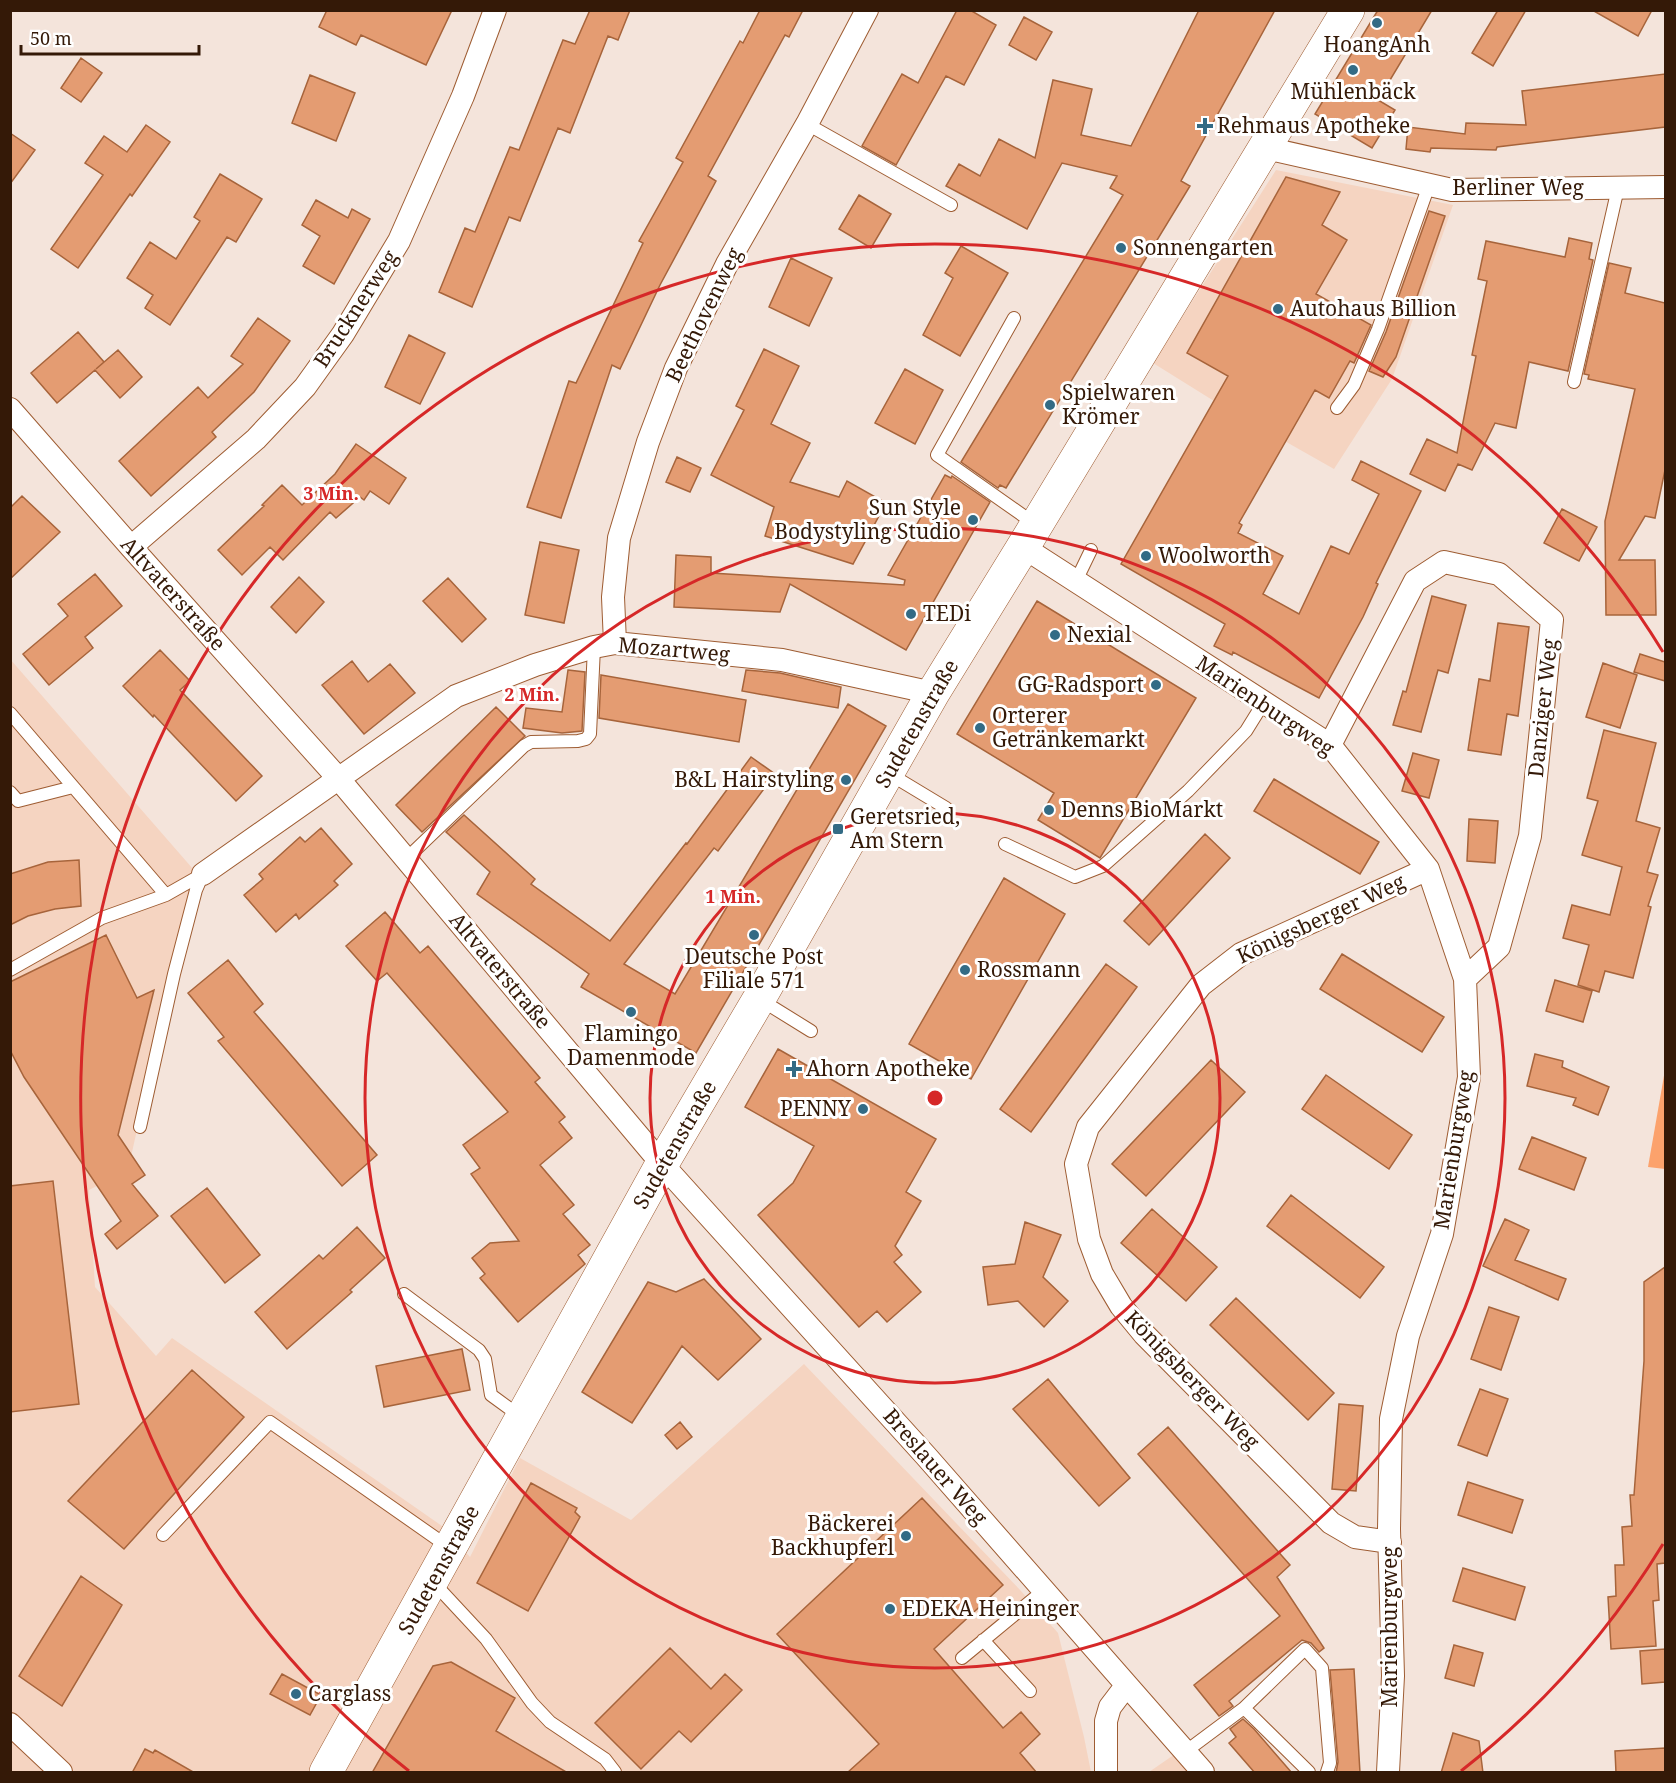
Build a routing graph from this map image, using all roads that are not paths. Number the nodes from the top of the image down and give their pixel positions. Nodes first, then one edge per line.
1 (495, 10) edge
2 (867, 10) edge
3 (1348, 10) edge
4 (807, 124) junction
5 (1266, 148) junction
6 (1429, 185) junction
7 (1665, 187) edge
8 (1618, 188) junction
9 (951, 205) dead end
10 (1014, 318) dead end
11 (1574, 382) dead end
12 (1337, 408) dead end
13 (10, 409) edge
14 (1030, 536) junction
15 (130, 547) junction
16 (1091, 550) dead end
17 (1076, 581) junction
18 (604, 645) junction
19 (933, 693) junction
20 (1264, 702) junction
21 (10, 713) edge
22 (1330, 745) junction
23 (888, 773) junction
24 (338, 778) junction
25 (73, 787) junction
26 (10, 792) edge
27 (946, 808) dead end
28 (1005, 844) dead end
29 (406, 859) junction
30 (1428, 869) junction
31 (203, 874) junction
32 (166, 896) junction
33 (10, 970) edge
34 (1465, 979) junction
35 (759, 999) junction
36 (811, 1030) dead end
37 (140, 1127) dead end
38 (662, 1164) junction
39 (404, 1294) dead end
40 (522, 1418) junction
41 (162, 1535) dead end
42 (1390, 1542) junction
43 (451, 1549) junction
44 (432, 1581) junction
45 (1043, 1591) junction
46 (983, 1640) junction
47 (962, 1658) dead end
48 (1126, 1686) junction
49 (1030, 1691) dead end
50 (1244, 1708) junction
51 (10, 1724) edge
52 (1185, 1752) junction
53 (61, 1773) edge
54 (326, 1773) edge
55 (615, 1773) edge
56 (1106, 1773) edge
57 (1203, 1773) edge
58 (1308, 1773) edge
59 (1327, 1773) edge
60 (1388, 1773) edge

1 - 15 street, Brucknerweg
2 - 4 street, Beethovenweg
3 - 5 street, Sudetenstraße
4 - 9 lane
4 - 18 street, Beethovenweg
5 - 6 street, Berliner Weg
5 - 14 street, Sudetenstraße
6 - 8 street, Berliner Weg
6 - 12 lane
7 - 8 street, Berliner Weg
8 - 11 lane
10 - 14 lane
13 - 15 street, Altvaterstraße
14 - 17 street, Marienburgweg
14 - 19 street, Sudetenstraße
15 - 24 street, Altvaterstraße
16 - 17 lane
17 - 20 street, Marienburgweg
18 - 19 street, Mozartweg
18 - 24 street, Mozartweg
18 - 29 lane
19 - 23 street, Sudetenstraße
20 - 22 street, Marienburgweg
20 - 28 lane
21 - 25 lane
22 - 30 street, Marienburgweg
22 - 34 street, Danziger Weg
23 - 27 lane
23 - 35 street, Sudetenstraße
24 - 29 street, Altvaterstraße
24 - 31 street
25 - 26 lane
25 - 32 lane
29 - 38 street, Altvaterstraße
30 - 34 street, Marienburgweg
30 - 42 street, Königsberger Weg
31 - 32 lane
31 - 37 lane
32 - 33 lane
34 - 42 street, Marienburgweg
35 - 36 lane
35 - 38 street, Sudetenstraße
38 - 40 street, Sudetenstraße
38 - 45 street, Breslauer Weg
39 - 40 lane
40 - 43 street, Sudetenstraße
41 - 43 lane
42 - 60 street, Marienburgweg
43 - 44 street, Sudetenstraße
44 - 54 street, Sudetenstraße
44 - 55 lane
45 - 46 lane
45 - 48 street, Breslauer Weg
46 - 47 lane
46 - 49 lane
48 - 52 street, Breslauer Weg
48 - 56 street
50 - 52 lane
50 - 58 lane
50 - 59 lane
51 - 53 street
52 - 57 street, Breslauer Weg

